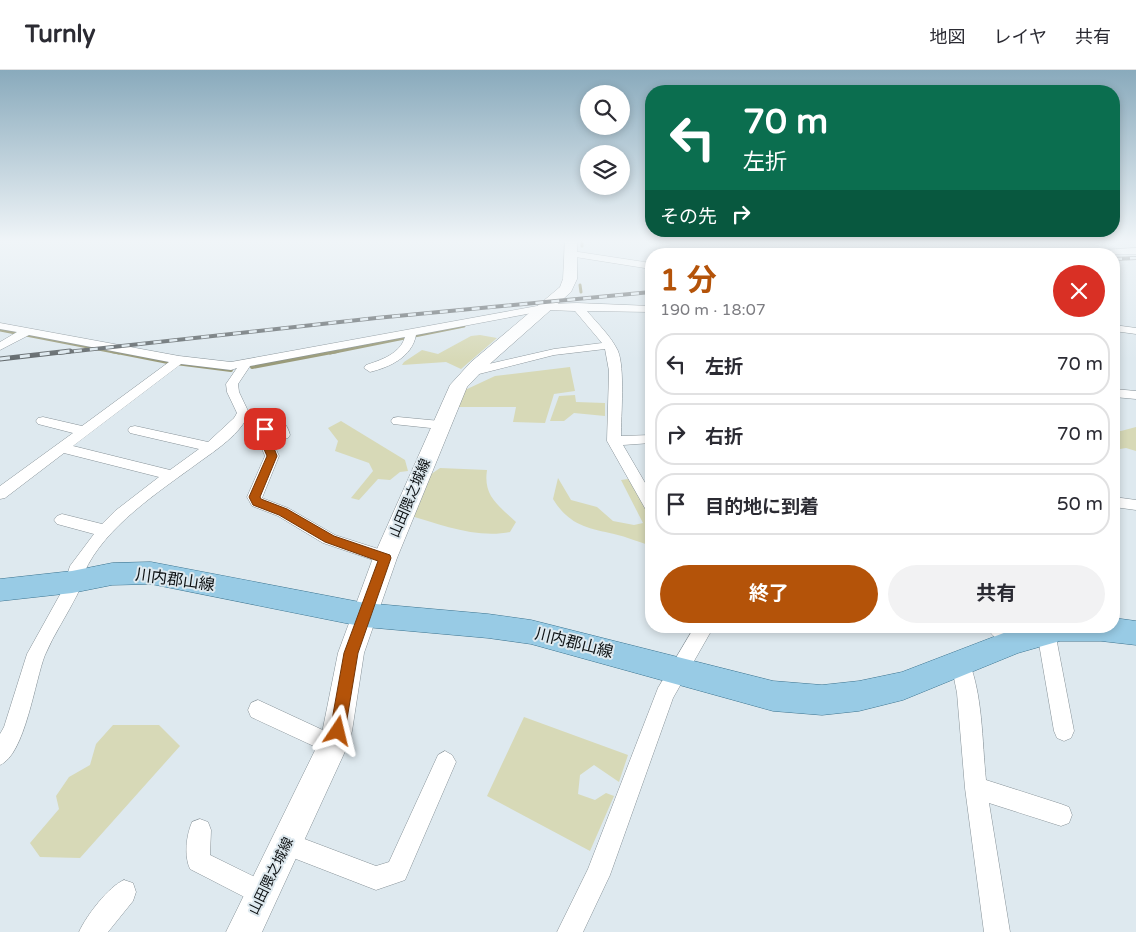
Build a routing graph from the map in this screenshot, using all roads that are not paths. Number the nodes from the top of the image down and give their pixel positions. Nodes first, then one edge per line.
1 (570, 280) edge
2 (577, 306) junction
3 (548, 307) junction
4 (645, 309) edge
5 (0, 326) edge
6 (1120, 329) edge
7 (1136, 331) edge
8 (24, 333) junction
9 (411, 337) junction
10 (609, 345) junction
11 (0, 347) edge
12 (176, 362) junction
13 (245, 365) junction
14 (370, 368) dead end
15 (471, 372) junction
16 (1120, 394) edge
17 (1136, 395) edge
18 (243, 413) junction
19 (265, 417) junction
20 (43, 421) dead end
21 (398, 421) dead end
22 (440, 425) junction
23 (135, 430) dead end
24 (84, 431) junction
25 (283, 435) dead end
26 (645, 439) edge
27 (614, 441) junction
28 (210, 447) junction
29 (62, 448) junction
30 (171, 476) junction
31 (0, 494) edge
32 (645, 495) edge
33 (1120, 503) edge
34 (1136, 505) edge
35 (62, 520) dead end
36 (105, 531) junction
37 (385, 558) junction
38 (72, 582) junction
39 (0, 590) edge
40 (365, 616) junction
41 (1120, 632) edge
42 (701, 633) edge
43 (1055, 633) edge
44 (1004, 634) edge
45 (1136, 634) edge
46 (960, 663) junction
47 (680, 670) junction
48 (258, 710) dead end
49 (1064, 731) dead end
50 (332, 745) junction
51 (0, 755) edge
52 (445, 762) dead end
53 (976, 788) junction
54 (1061, 815) dead end
55 (200, 830) dead end
56 (286, 844) junction
57 (124, 892) dead end
58 (262, 894) junction
59 (92, 932) edge
60 (244, 932) edge
61 (570, 932) edge
62 (997, 932) edge

1 - 3 main road, 山田隈之城線
2 - 3 street
2 - 4 street
2 - 10 street
3 - 9 street
3 - 15 main road, 山田隈之城線
5 - 8 street
6 - 7 street
8 - 11 street
8 - 12 street
9 - 13 street
9 - 14 street
10 - 15 street
10 - 27 street
12 - 13 street
12 - 24 street
13 - 18 street
15 - 22 main road, 山田隈之城線
16 - 17 street
18 - 19 street
18 - 28 street
19 - 25 street
19 - 37 street
20 - 24 street
21 - 22 street
22 - 37 main road, 山田隈之城線
23 - 28 street
24 - 29 street
26 - 27 street
27 - 32 street
28 - 30 street
29 - 30 street
29 - 31 street
30 - 36 street
33 - 34 street
35 - 36 street
36 - 38 street
37 - 40 main road, 山田隈之城線
38 - 39 main road, 川内郡山線
38 - 40 main road, 川内郡山線
38 - 51 street
40 - 47 main road, 川内郡山線
40 - 50 main road, 山田隈之城線
41 - 45 main road, 川内郡山線
42 - 47 street
43 - 49 street
44 - 46 main road, 川内郡山線
46 - 47 main road, 川内郡山線
46 - 53 street
47 - 61 street
48 - 50 street
50 - 56 main road, 山田隈之城線
52 - 56 street
53 - 54 street
53 - 62 street
55 - 58 street
56 - 58 main road, 山田隈之城線
57 - 59 street
58 - 60 main road, 山田隈之城線

